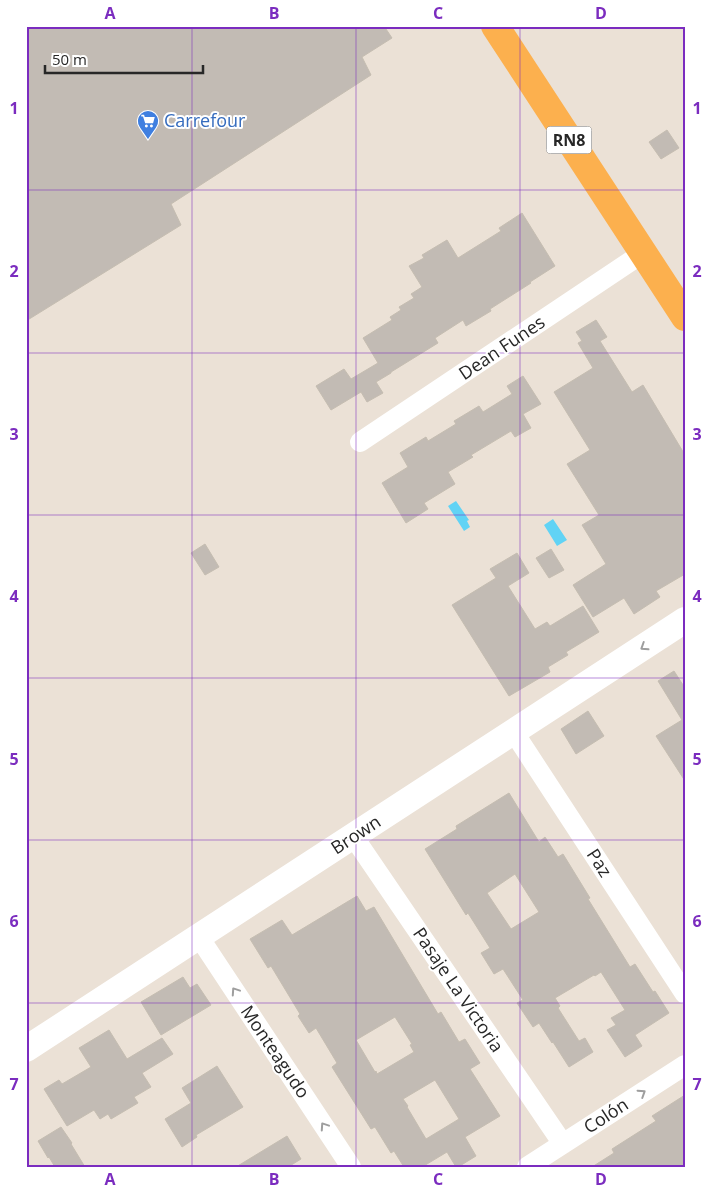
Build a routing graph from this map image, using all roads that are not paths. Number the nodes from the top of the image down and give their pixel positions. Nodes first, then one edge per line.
1 (495, 26) edge
2 (643, 253) junction
3 (685, 317) edge
4 (360, 442) dead end
5 (685, 620) edge
6 (513, 731) junction
7 (354, 836) junction
8 (199, 937) junction
9 (685, 994) edge
10 (26, 1050) edge
11 (685, 1065) edge
12 (563, 1144) junction
13 (351, 1167) edge
14 (527, 1167) edge

1 - 2 highway, RN8
2 - 3 highway, RN8
2 - 4 street, Dean Funes
5 -> 6 street, Brown
6 - 7 street, Brown
6 - 9 street, Paz
7 - 8 street, Brown
7 - 12 street, Pasaje La Victoria
8 - 10 street, Brown
13 -> 8 street, Monteagudo
12 -> 11 street, Colón
12 - 14 street, Colón

